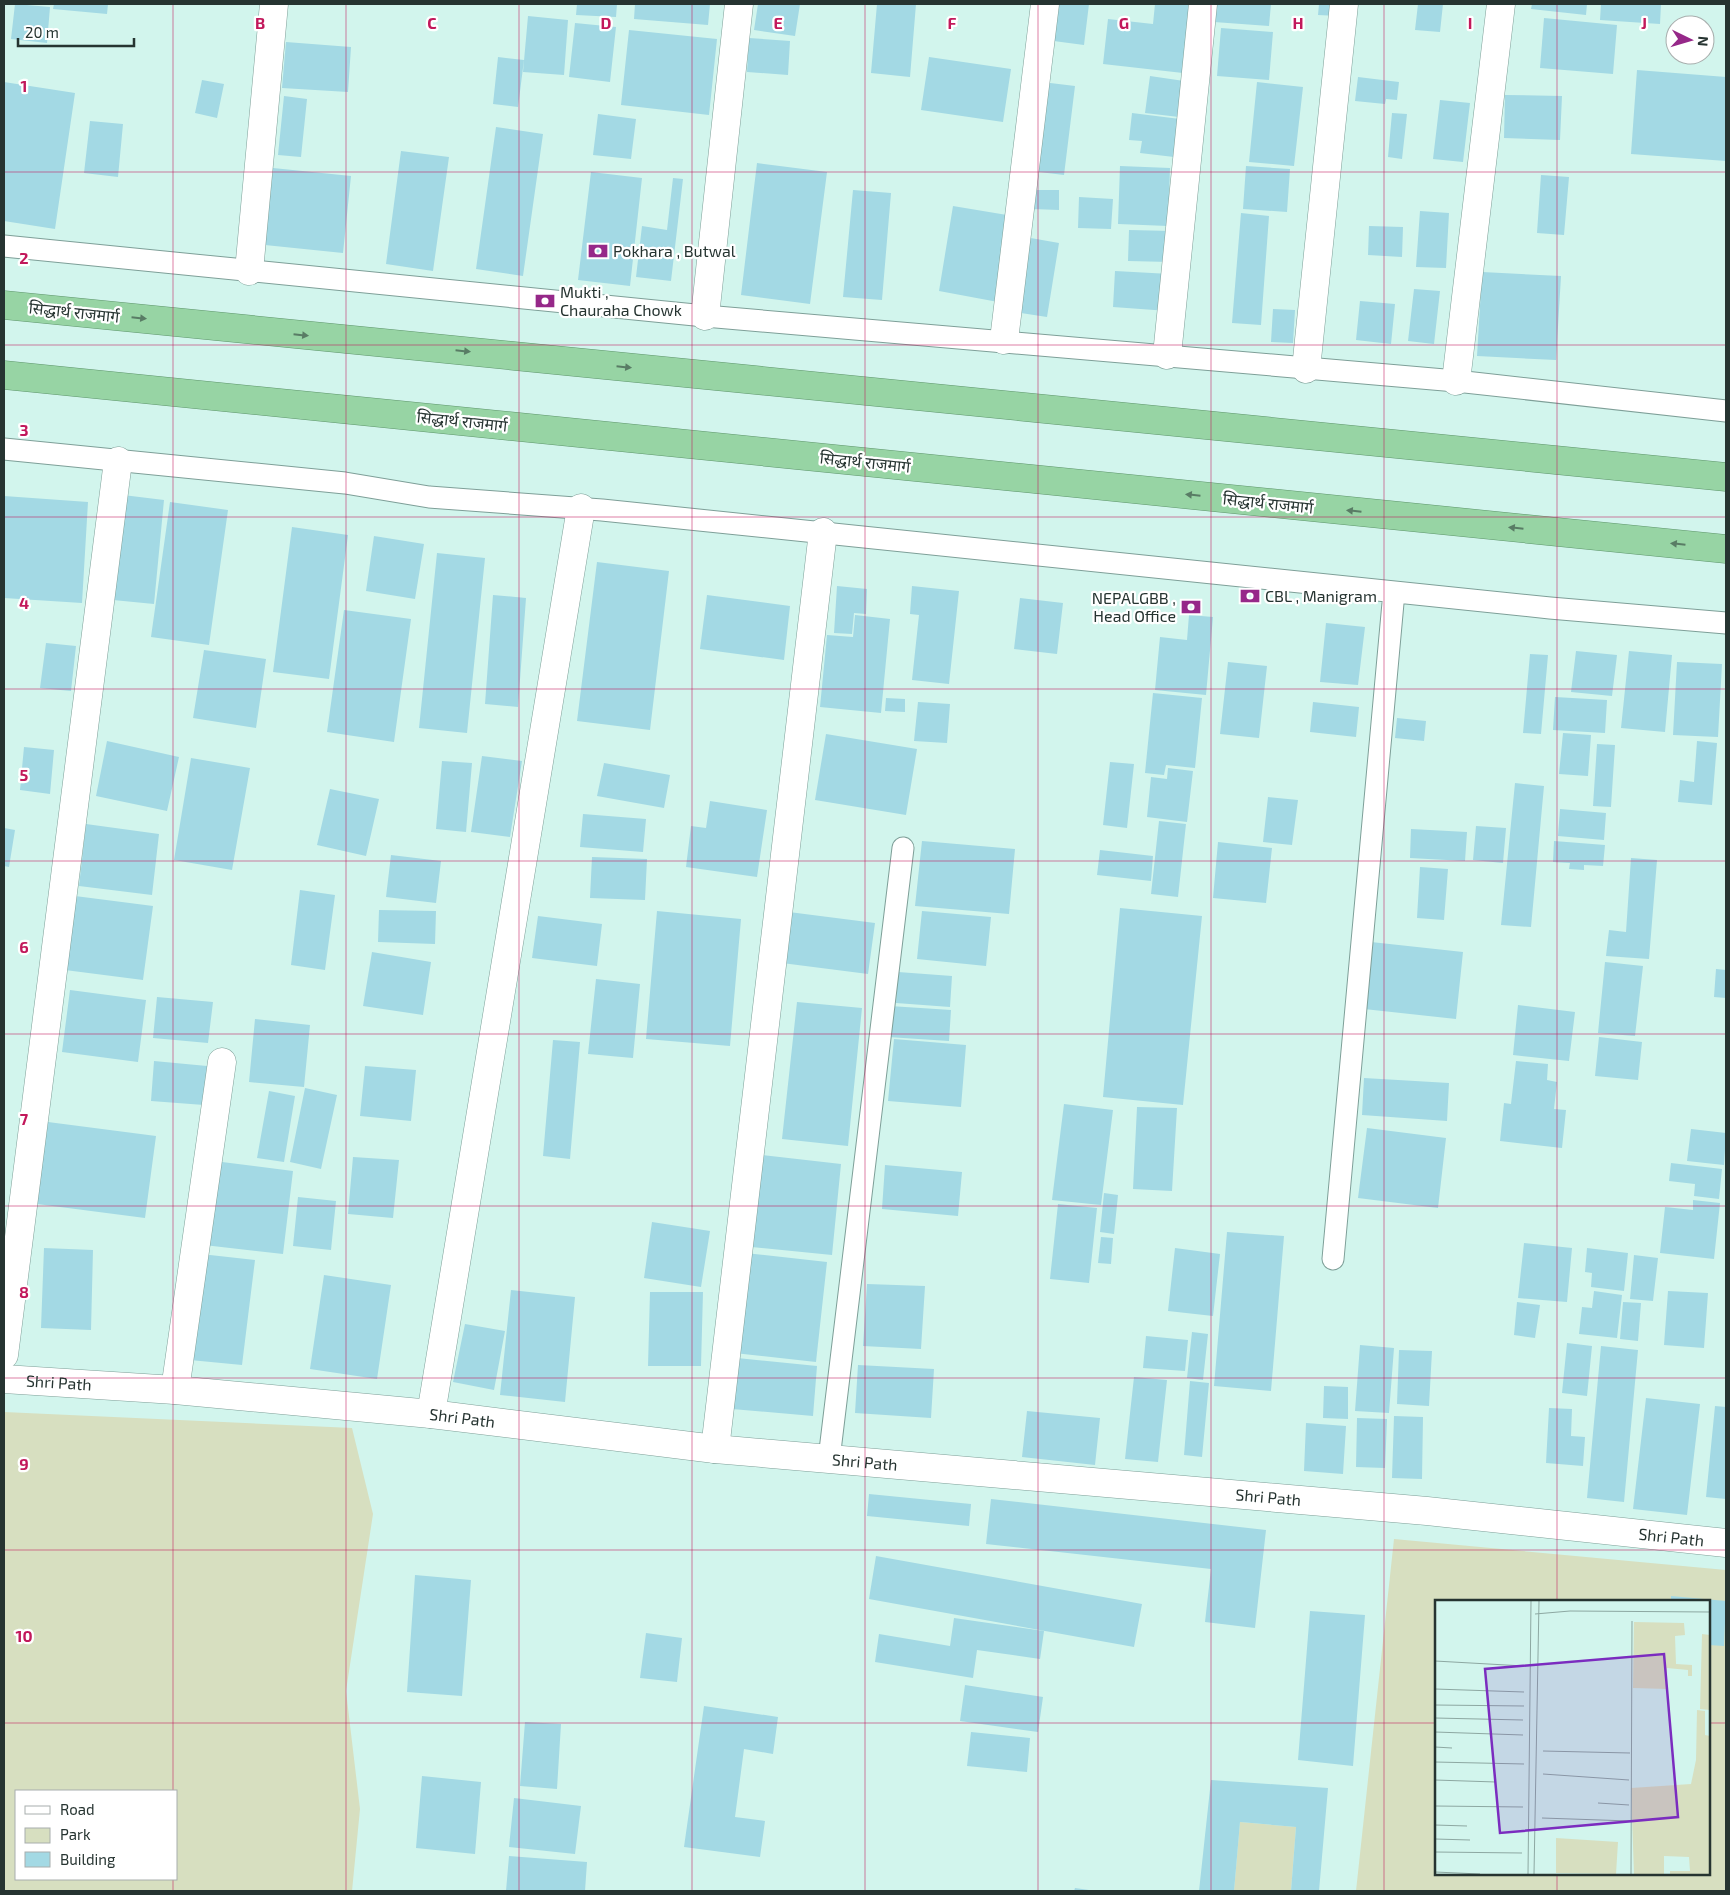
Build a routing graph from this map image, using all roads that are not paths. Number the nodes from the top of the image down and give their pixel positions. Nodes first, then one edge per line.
1 (274, 4) edge
2 (739, 4) edge
3 (1045, 4) edge
4 (1203, 4) edge
5 (1344, 4) edge
6 (1501, 4) edge
7 (4, 246) edge
8 (249, 271) junction
9 (4, 305) edge
10 (705, 316) junction
11 (1004, 340) junction
12 (1168, 355) junction
13 (1306, 370) junction
14 (4, 375) edge
15 (1456, 382) junction
16 (1726, 411) edge
17 (4, 449) edge
18 (118, 461) junction
19 (1726, 477) edge
20 (581, 508) junction
21 (823, 532) junction
22 (1726, 549) edge
23 (1394, 592) junction
24 (1726, 623) edge
25 (903, 848) dead end
26 (222, 1062) dead end
27 (1333, 1259) dead end
28 (4, 1355) edge
29 (4, 1379) edge
30 (175, 1390) junction
31 (431, 1414) junction
32 (715, 1448) junction
33 (829, 1459) junction
34 (1726, 1543) edge

1 - 8 street
2 - 10 street
3 - 11 street
4 - 12 street
5 - 13 street
6 - 15 street
7 - 8 lane
8 - 10 lane
9 -> 19 highway, सिद्धार्थ राजमार्ग
10 - 11 lane
11 - 12 lane
12 - 13 lane
13 - 15 lane
22 -> 14 highway, सिद्धार्थ राजमार्ग
15 - 16 lane
17 - 18 lane
18 - 20 lane
18 - 28 street
20 - 21 lane
20 - 31 street
21 - 23 lane
21 - 32 street
23 - 24 lane
23 - 27 lane
25 - 33 lane
26 - 30 street
29 - 30 street, Shri Path
30 - 31 street, Shri Path
31 - 32 street, Shri Path
32 - 33 street, Shri Path
33 - 34 street, Shri Path

